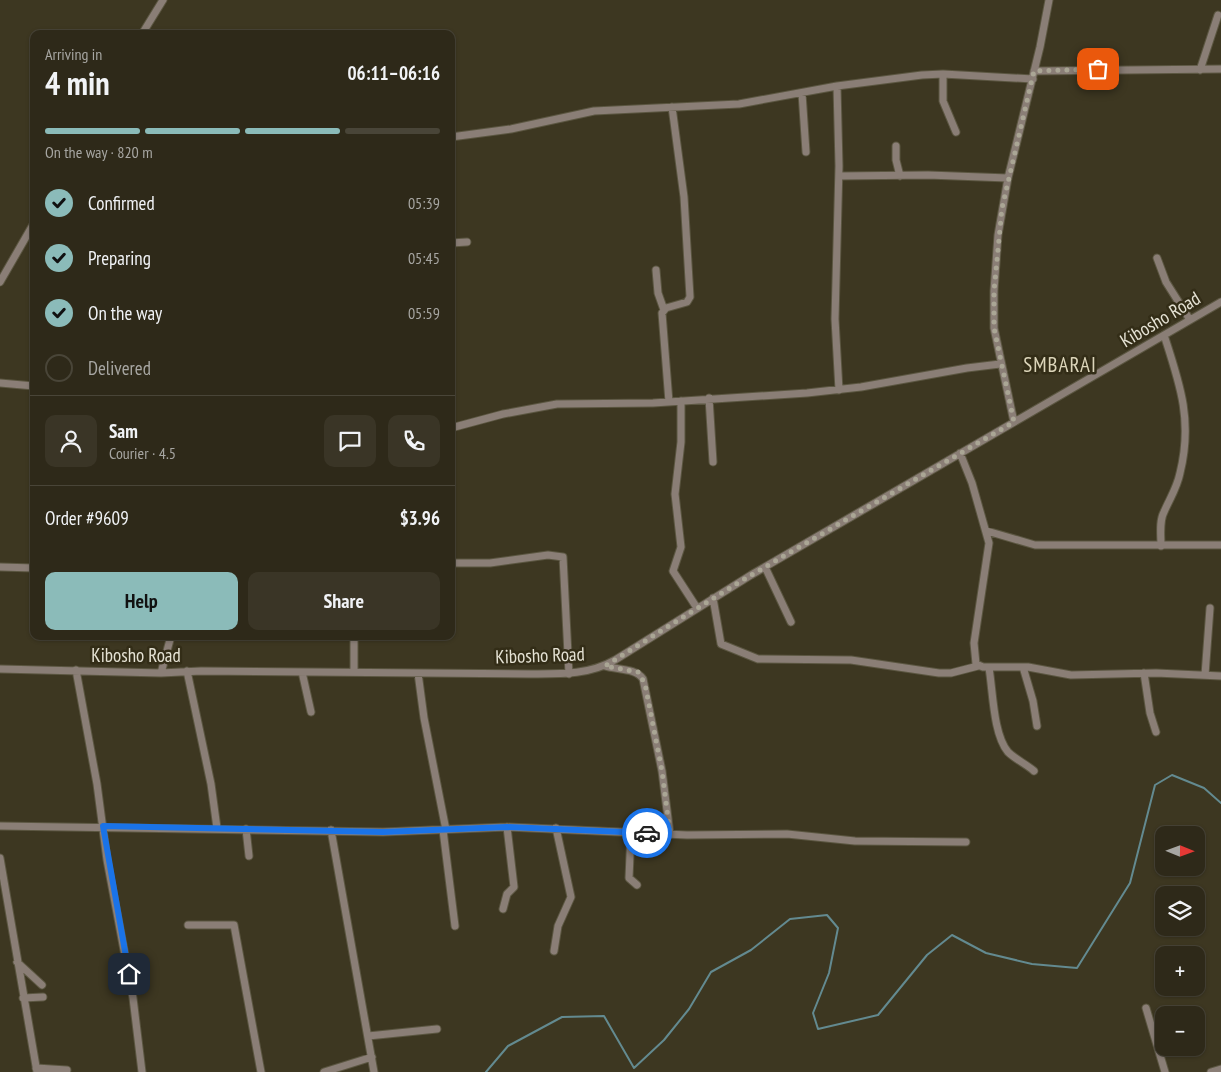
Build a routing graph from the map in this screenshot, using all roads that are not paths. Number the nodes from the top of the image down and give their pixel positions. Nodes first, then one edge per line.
1 (163, 0) edge
2 (1049, 0) edge
3 (1218, 15) dead end
4 (144, 30) edge
5 (1221, 69) edge
6 (1200, 70) junction
7 (943, 74) junction
8 (1033, 75) junction
9 (837, 86) junction
10 (802, 93) junction
11 (672, 107) junction
12 (956, 132) dead end
13 (455, 137) edge
14 (896, 146) dead end
15 (806, 152) dead end
16 (839, 176) junction
17 (900, 176) junction
18 (1008, 178) junction
19 (30, 230) edge
20 (467, 242) dead end
21 (455, 243) edge
22 (1157, 258) dead end
23 (656, 270) dead end
24 (0, 282) edge
25 (1221, 302) edge
26 (664, 310) junction
27 (1190, 320) junction
28 (1164, 335) junction
29 (1000, 364) junction
30 (0, 383) edge
31 (30, 386) edge
32 (839, 390) junction
33 (710, 398) junction
34 (681, 401) junction
35 (669, 402) junction
36 (1014, 422) junction
37 (455, 427) edge
38 (960, 453) junction
39 (713, 462) dead end
40 (987, 531) junction
41 (1221, 545) edge
42 (1161, 546) junction
43 (455, 563) edge
44 (0, 567) edge
45 (765, 567) junction
46 (30, 568) edge
47 (713, 598) junction
48 (697, 608) junction
49 (1210, 608) dead end
50 (791, 622) dead end
51 (170, 640) edge
52 (354, 640) edge
53 (605, 666) junction
54 (978, 666) junction
55 (1023, 667) junction
56 (989, 668) junction
57 (0, 669) edge
58 (76, 670) junction
59 (188, 672) junction
60 (302, 672) junction
61 (354, 672) junction
62 (161, 673) junction
63 (418, 673) junction
64 (1144, 673) junction
65 (568, 674) junction
66 (1205, 675) junction
67 (1221, 676) edge
68 (311, 712) dead end
69 (1037, 726) dead end
70 (1156, 732) dead end
71 (1034, 770) dead end
72 (0, 826) edge
73 (103, 826) junction
74 (507, 827) junction
75 (217, 828) junction
76 (246, 828) junction
77 (556, 828) junction
78 (331, 830) junction
79 (444, 830) junction
80 (631, 832) junction
81 (670, 834) junction
82 (966, 842) dead end
83 (249, 856) dead end
84 (0, 858) edge
85 (637, 885) dead end
86 (6, 898) junction
87 (0, 904) edge
88 (503, 909) dead end
89 (188, 925) dead end
90 (455, 926) dead end
91 (554, 951) dead end
92 (17, 962) junction
93 (42, 985) dead end
94 (43, 997) dead end
95 (23, 998) junction
96 (1146, 1008) dead end
97 (437, 1029) dead end
98 (368, 1036) junction
99 (372, 1057) junction
100 (1221, 1069) edge
101 (36, 1070) edge
102 (67, 1070) dead end
103 (142, 1072) edge
104 (261, 1072) edge
105 (324, 1072) edge
106 (374, 1072) edge
107 (1165, 1072) edge
108 (1211, 1072) edge

1 - 4 street
2 - 8 street
3 - 6 street
5 - 6 street
6 - 8 street
7 - 8 street
7 - 9 street
7 - 12 street
8 - 18 street
9 - 10 street
9 - 16 street
10 - 11 street
10 - 15 street
11 - 13 street
11 - 26 street
14 - 17 street
16 - 17 street
16 - 32 street
17 - 18 street
18 - 29 street
19 - 24 street
20 - 21 street
22 - 27 street
23 - 26 street
25 - 27 street, Kibosho Road
26 - 35 street
27 - 28 street, Kibosho Road
28 - 36 street, Kibosho Road
28 - 42 street
29 - 32 street
29 - 36 street
30 - 31 street
32 - 33 street
33 - 34 street
33 - 39 street
34 - 35 street
34 - 48 street
35 - 37 street
36 - 38 street, Kibosho Road
38 - 40 street
38 - 45 street, Kibosho Road
40 - 42 street
40 - 54 street
41 - 42 street
43 - 65 street
44 - 46 street
45 - 47 street, Kibosho Road
45 - 50 street
47 - 48 street, Kibosho Road
47 - 54 street
48 - 53 street, Kibosho Road
49 - 66 street
51 - 62 street
52 - 61 street
53 - 65 street, Kibosho Road
53 - 81 street
54 - 56 street
55 - 56 street
55 - 64 street
55 - 69 street
56 - 71 street
57 - 58 street, Kibosho Road
58 - 62 street, Kibosho Road
58 - 73 street
59 - 60 street, Kibosho Road
59 - 62 street, Kibosho Road
59 - 75 street
60 - 61 street, Kibosho Road
60 - 68 street
61 - 63 street, Kibosho Road
63 - 65 street, Kibosho Road
63 - 79 street
64 - 66 street
64 - 70 street
66 - 67 street
72 - 73 street
73 - 75 street
73 - 103 street
74 - 77 street
74 - 79 street
74 - 88 street
75 - 76 street
76 - 78 street
76 - 83 street
77 - 80 street
77 - 91 street
78 - 79 street
78 - 98 street
79 - 90 street
80 - 81 street
80 - 85 street
81 - 82 street
84 - 86 street
86 - 87 street
86 - 92 street
89 - 104 street
92 - 93 street
92 - 95 street
94 - 95 street
95 - 101 street
96 - 107 street
97 - 98 street
98 - 99 street
99 - 105 street
99 - 106 street
100 - 108 street
101 - 102 street

